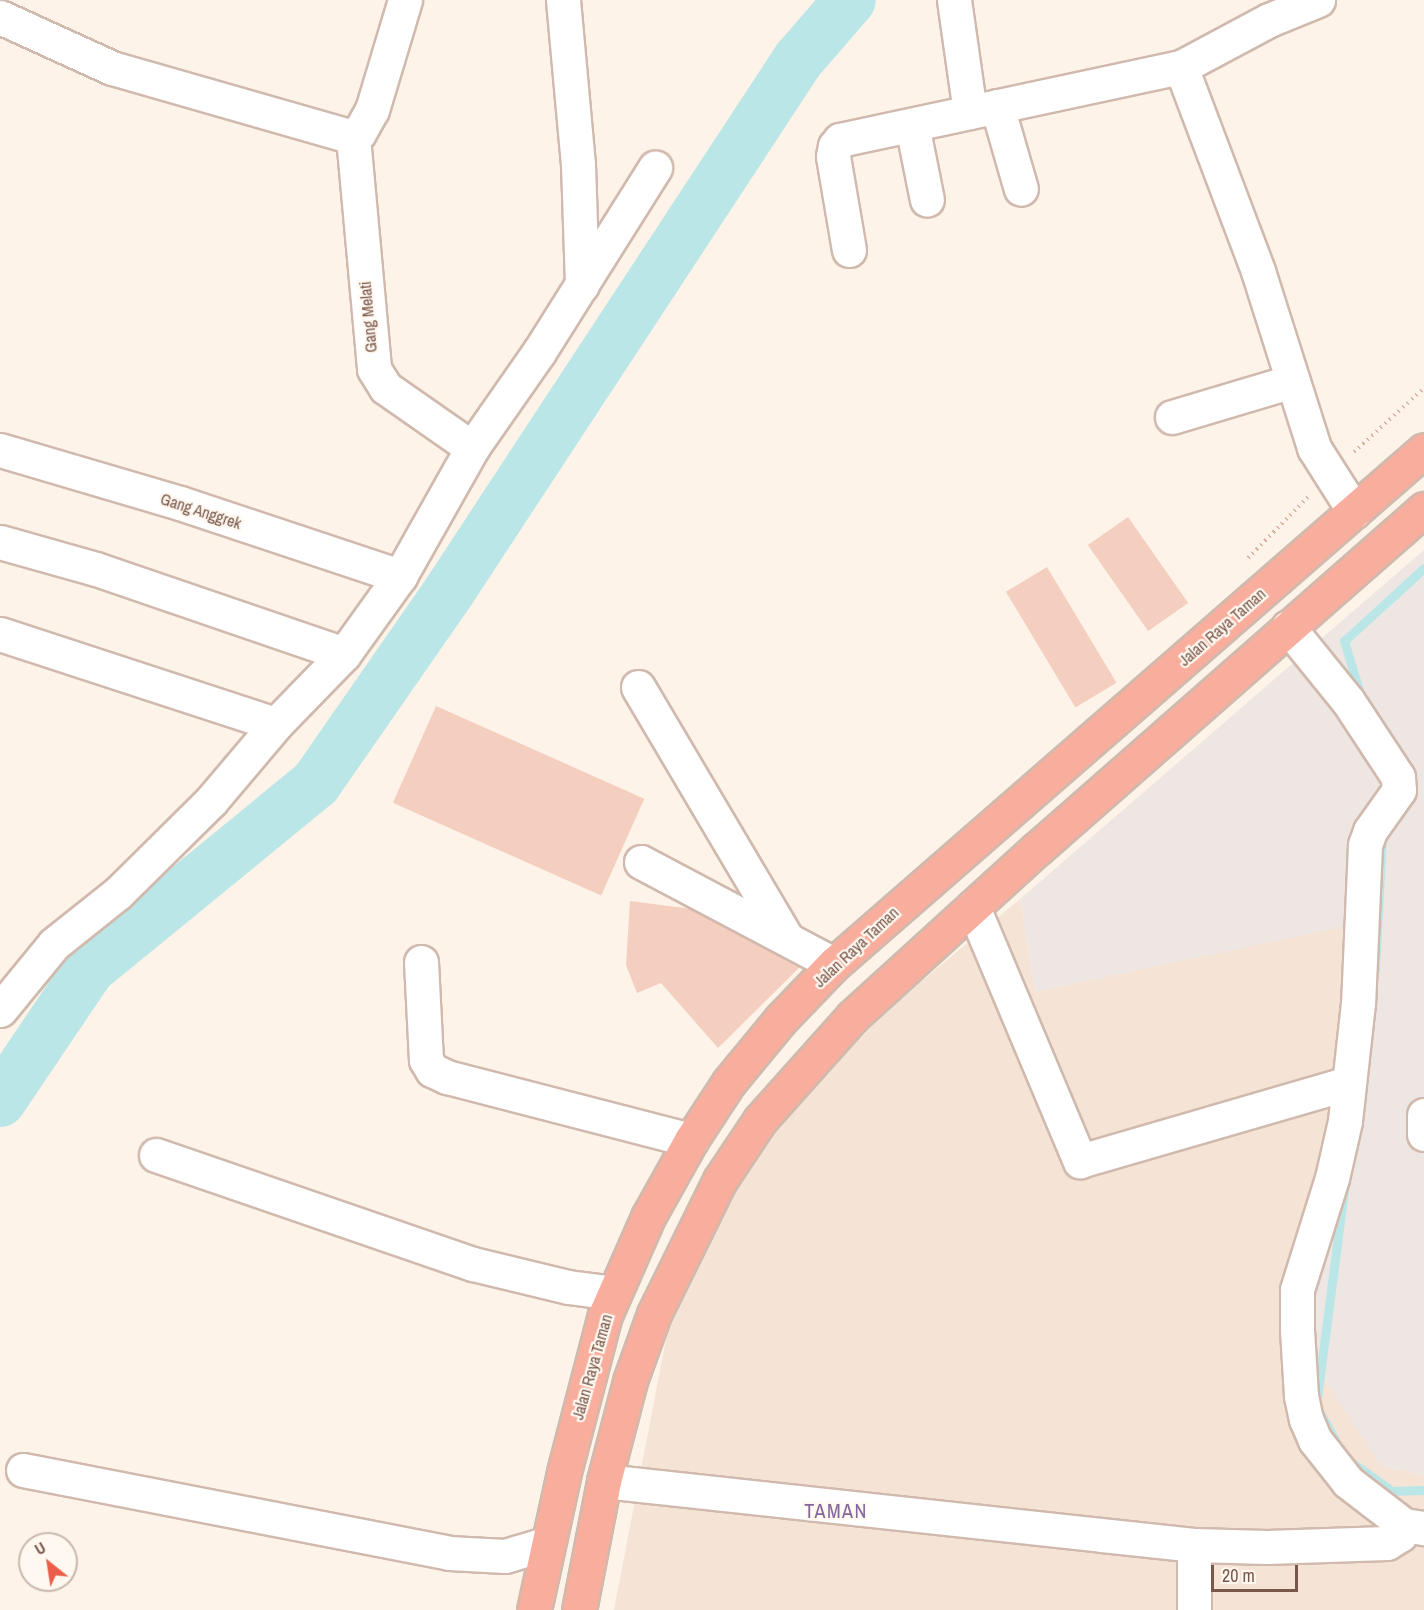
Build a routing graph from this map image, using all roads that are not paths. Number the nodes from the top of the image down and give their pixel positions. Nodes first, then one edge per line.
1 (405, 0) edge
2 (563, 0) edge
3 (954, 0) edge
4 (1318, 0) edge
5 (0, 17) edge
6 (1181, 67) junction
7 (984, 109) junction
8 (912, 125) junction
9 (353, 137) junction
10 (655, 168) dead end
11 (1021, 189) dead end
12 (927, 200) dead end
13 (849, 250) dead end
14 (582, 285) junction
15 (1293, 381) junction
16 (1172, 417) dead end
17 (472, 448) junction
18 (0, 450) edge
19 (1424, 450) edge
20 (1424, 509) edge
21 (1354, 511) junction
22 (0, 542) edge
23 (400, 576) junction
24 (1288, 627) junction
25 (0, 634) edge
26 (344, 654) junction
27 (638, 687) dead end
28 (276, 724) junction
29 (640, 862) dead end
30 (973, 907) junction
31 (785, 936) junction
32 (421, 962) dead end
33 (834, 964) junction
34 (0, 1010) edge
35 (1349, 1083) junction
36 (1424, 1115) edge
37 (1424, 1134) edge
38 (691, 1140) junction
39 (156, 1155) dead end
40 (614, 1293) junction
41 (23, 1470) dead end
42 (604, 1481) junction
43 (1414, 1526) edge
44 (548, 1544) junction
45 (1194, 1545) junction
46 (534, 1610) edge
47 (579, 1610) edge
48 (1194, 1610) edge

1 - 9 street
2 - 14 street
3 - 7 street
4 - 6 street
5 - 9 street
6 - 7 street
6 - 15 street
7 - 8 street
7 - 11 street
8 - 12 street
8 - 13 street
9 - 17 street, Gang Melati
10 - 14 street
14 - 17 street
15 - 16 street
15 - 21 street
17 - 23 street
18 - 23 street, Gang Anggrek
19 - 21 highway, Jalan Raya Taman
20 - 24 highway
21 - 33 highway, Jalan Raya Taman
22 - 26 street
23 - 26 street
24 - 30 highway
24 - 35 street
25 - 28 street
26 - 28 street
27 - 31 street
28 - 34 street
29 - 31 street
30 - 35 street
30 - 42 highway
31 - 33 street
32 - 38 street
33 - 38 highway, Jalan Raya Taman
35 - 43 street
36 - 37 street
38 - 40 highway, Jalan Raya Taman
39 - 40 street
40 - 44 highway, Jalan Raya Taman
41 - 44 street
42 - 45 street
42 - 47 highway
43 - 45 street
44 - 46 highway, Jalan Raya Taman
45 - 48 street

